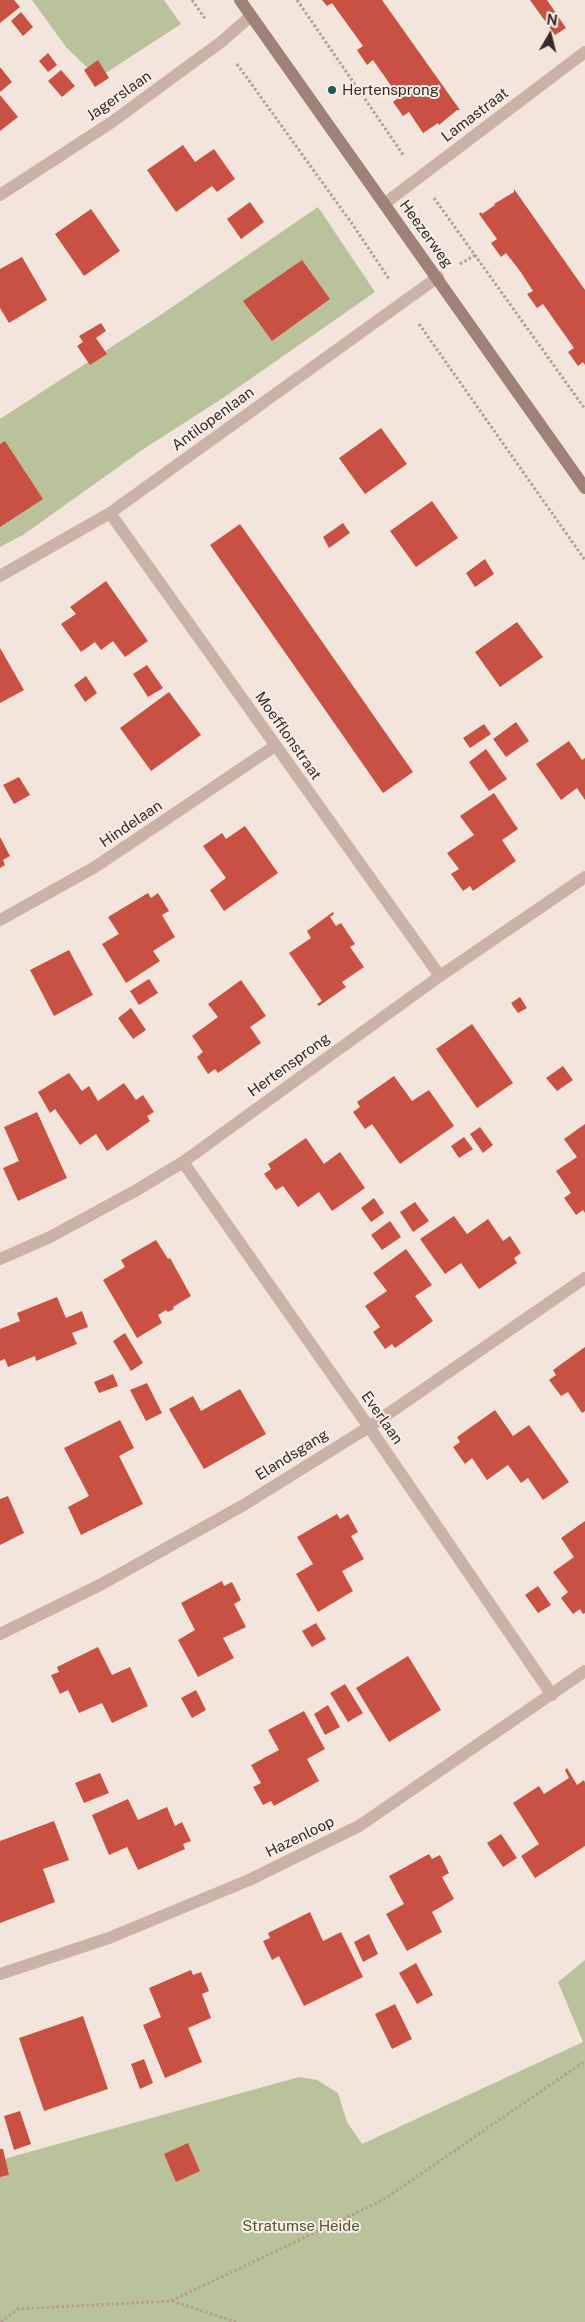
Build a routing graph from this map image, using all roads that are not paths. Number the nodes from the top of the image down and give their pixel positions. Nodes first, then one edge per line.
1 (240, 0) edge
2 (251, 16) junction
3 (585, 52) edge
4 (0, 194) edge
5 (384, 204) junction
6 (438, 277) junction
7 (585, 488) edge
8 (110, 513) junction
9 (0, 576) edge
10 (275, 746) junction
11 (585, 877) edge
12 (0, 920) edge
13 (440, 976) junction
14 (183, 1162) junction
15 (0, 1259) edge
16 (585, 1278) edge
17 (369, 1426) junction
18 (0, 1634) edge
19 (585, 1672) edge
20 (552, 1695) junction
21 (0, 1974) edge

1 - 2 street, Heezerweg
2 - 4 street, Jagerslaan
2 - 5 street, Heezerweg
3 - 5 street, Lamastraat
5 - 6 street, Heezerweg
6 - 7 street, Heezerweg
6 - 8 street, Antilopenlaan
8 - 9 street, Antilopenlaan
8 - 10 street, Moefflonstraat
10 - 12 street, Hindelaan
10 - 13 street, Moefflonstraat
11 - 13 street, Hertensprong
13 - 14 street, Hertensprong
14 - 15 street, Hertensprong
14 - 17 street, Everlaan
16 - 17 street, Elandsgang
17 - 18 street, Elandsgang
17 - 20 street, Everlaan
19 - 20 street, Hazenloop
20 - 21 street, Hazenloop

